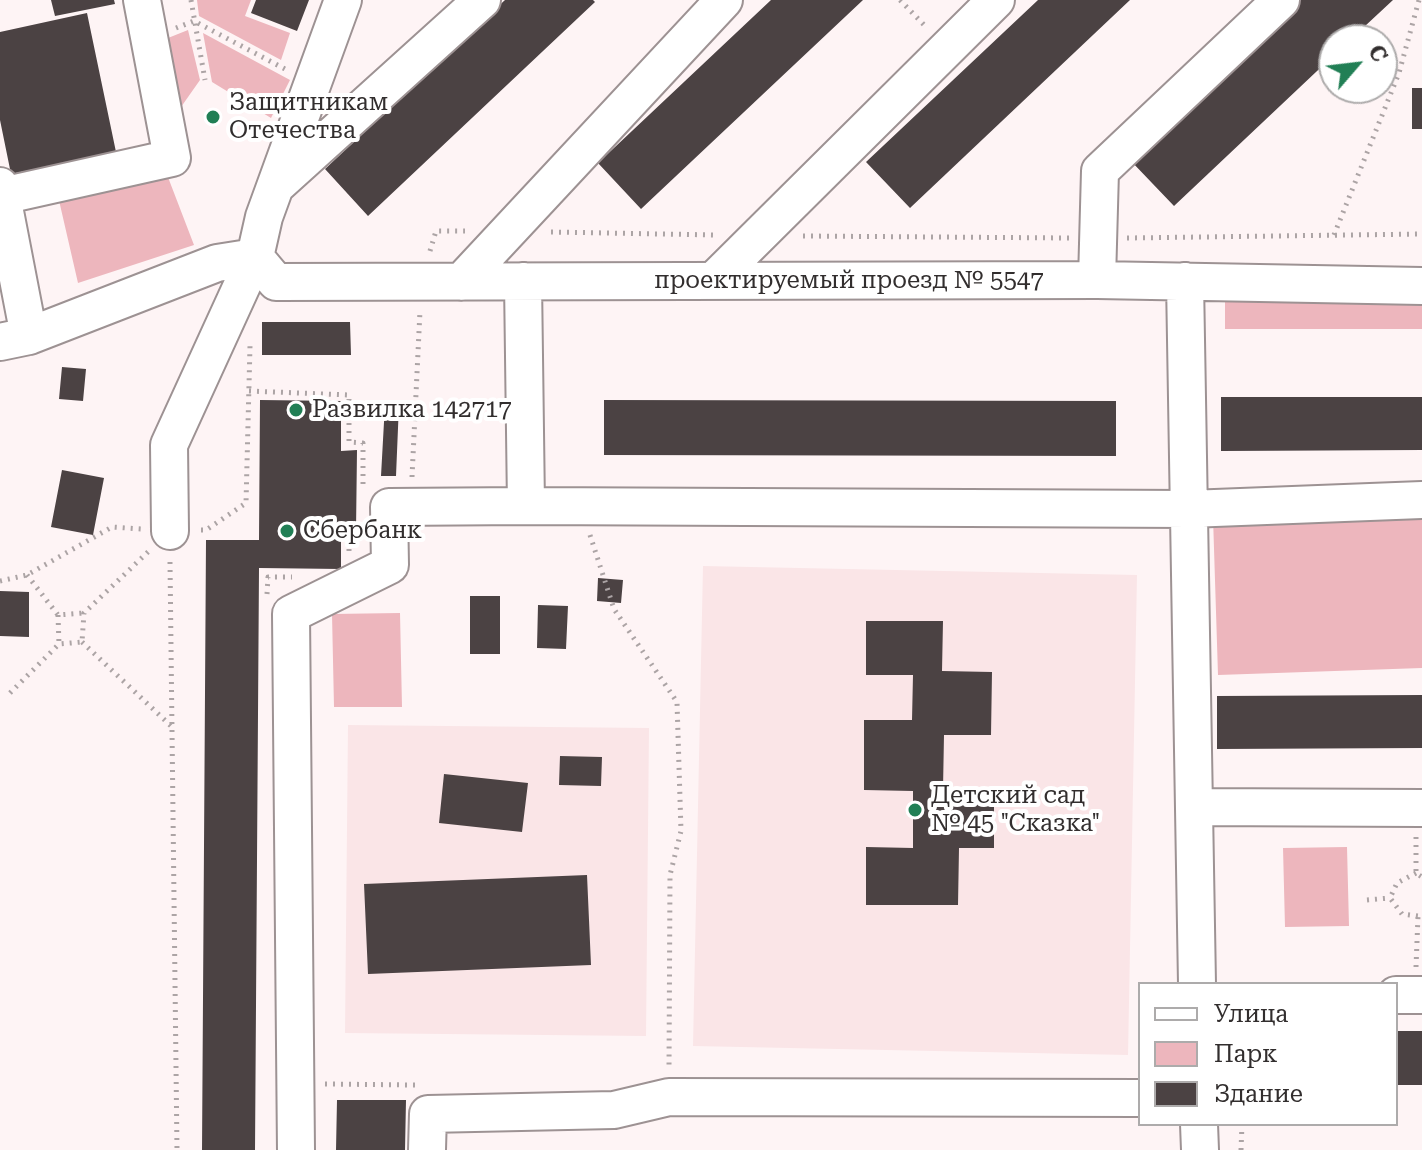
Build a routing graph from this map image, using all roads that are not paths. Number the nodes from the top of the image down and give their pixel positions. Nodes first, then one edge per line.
1 (142, 0) edge
2 (343, 0) edge
3 (482, 0) edge
4 (724, 0) edge
5 (996, 0) edge
6 (1281, 0) edge
7 (273, 189) junction
8 (1, 191) edge
9 (266, 270) junction
10 (1097, 280) junction
11 (523, 281) junction
12 (713, 281) junction
13 (1185, 281) junction
14 (461, 282) junction
15 (1422, 286) edge
16 (14, 339) edge
17 (1422, 500) edge
18 (526, 506) junction
19 (1189, 509) junction
20 (170, 531) road end
21 (1194, 807) junction
22 (1422, 808) edge
23 (1197, 982) edge
24 (1138, 1098) edge
25 (1199, 1126) edge
26 (296, 1150) edge
27 (427, 1150) edge
28 (1200, 1150) edge

1 - 8 street
2 - 7 street
3 - 7 street
4 - 14 street
5 - 12 street
6 - 10 street
7 - 9 street
8 - 16 street
9 - 14 street, проектируемый проезд № 5547
9 - 16 street, проектируемый проезд № 5547
9 - 20 street
10 - 12 street, проектируемый проезд № 5547
10 - 13 street, проектируемый проезд № 5547
11 - 12 street, проектируемый проезд № 5547
11 - 14 street, проектируемый проезд № 5547
11 - 18 street
13 - 15 street, проектируемый проезд № 5547
13 - 19 street
17 - 19 street
18 - 19 street
18 - 26 street
19 - 21 street
21 - 22 street
21 - 23 street
24 - 27 street
25 - 28 street

